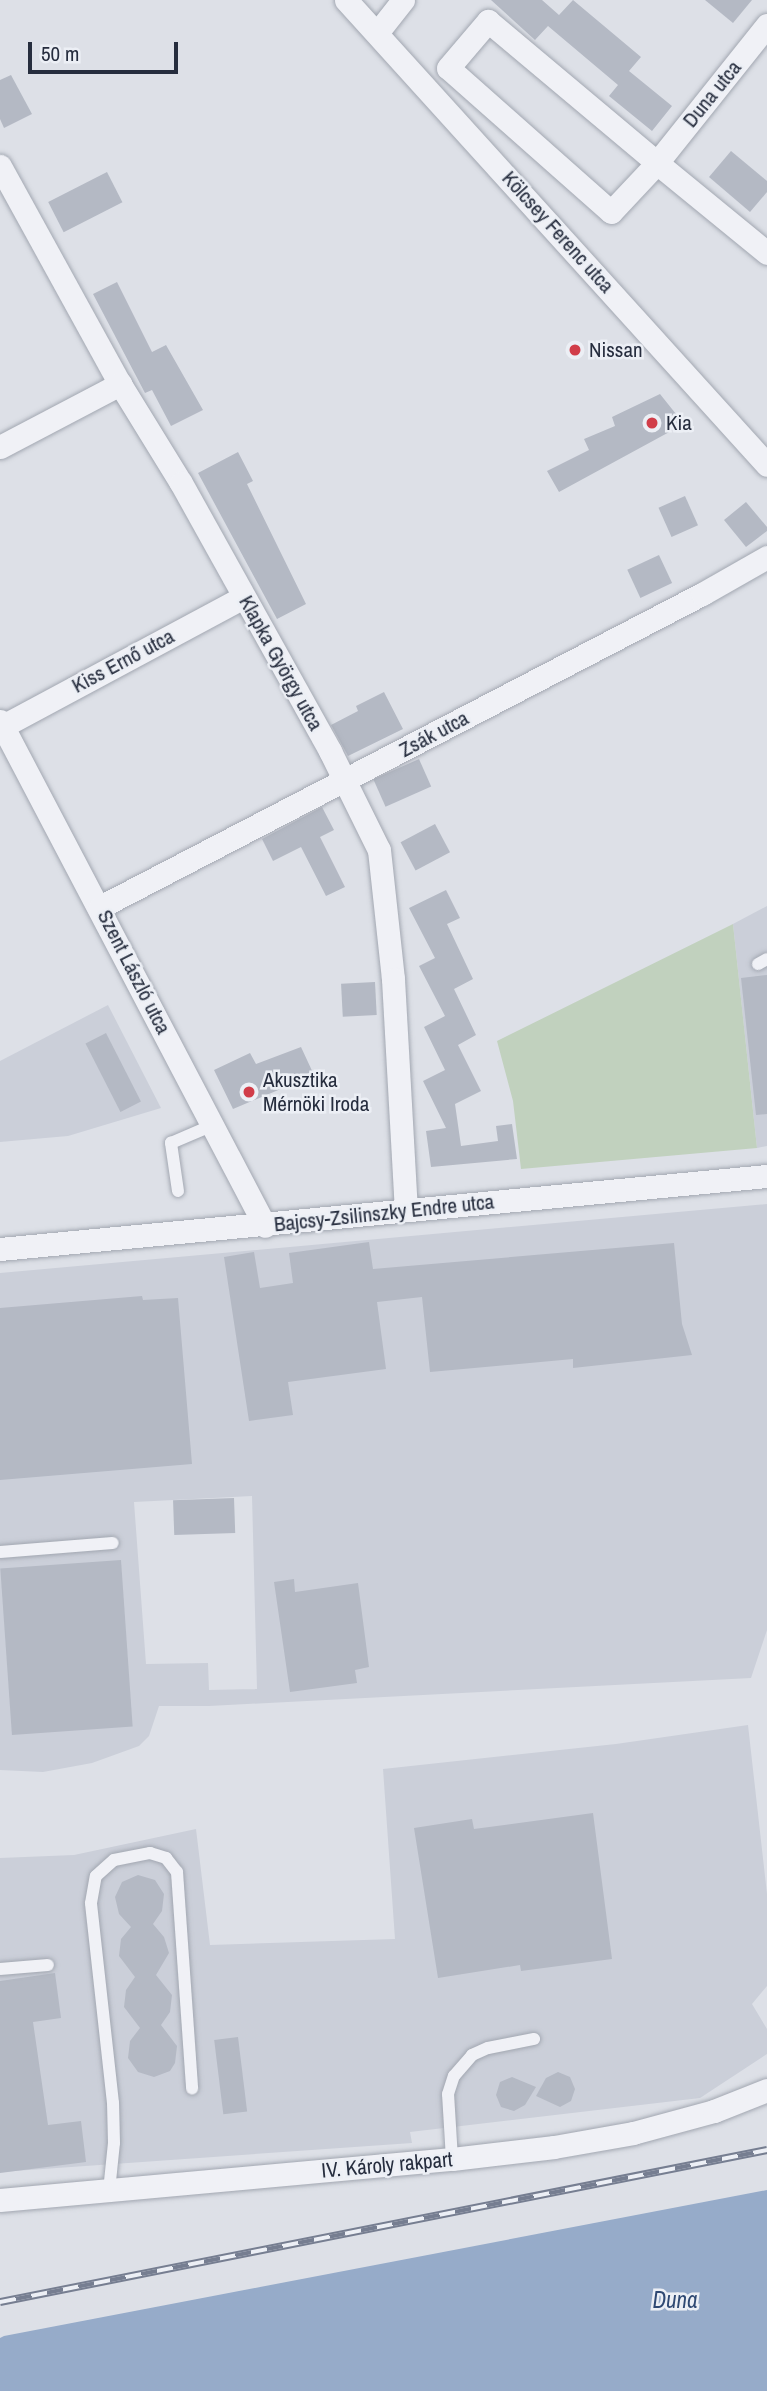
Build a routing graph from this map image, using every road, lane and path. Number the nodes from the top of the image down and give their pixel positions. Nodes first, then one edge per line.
1 (346, 0) edge
2 (403, 0) edge
3 (767, 25) edge
4 (377, 33) junction
5 (657, 163) junction
6 (0, 166) edge
7 (8, 203) edge
8 (767, 253) edge
9 (120, 384) junction
10 (0, 447) edge
11 (767, 466) edge
12 (767, 557) edge
13 (244, 597) junction
14 (1, 723) edge
15 (346, 780) junction
16 (100, 907) junction
17 (213, 1125) junction
18 (767, 1176) edge
19 (178, 1191) dead end
20 (406, 1210) junction
21 (265, 1226) junction
22 (0, 1249) edge
23 (113, 1544) dead end
24 (0, 1552) edge
25 (48, 1965) dead end
26 (0, 1969) edge
27 (534, 2039) dead end
28 (192, 2088) dead end
29 (767, 2090) edge
30 (452, 2160) junction
31 (109, 2192) junction
32 (0, 2200) edge

1 - 4 street, Kölcsey Ferenc utca
2 - 4 street
3 - 5 street, Duna utca
4 - 11 street, Kölcsey Ferenc utca
5 - 5 street, Kölcsey Ferenc utca
5 - 8 street, Kölcsey Ferenc utca
6 - 7 street, Klapka György utca
7 - 9 street, Klapka György utca
9 - 10 street
9 - 13 street, Klapka György utca
12 - 15 street, Zsák utca
13 - 14 street, Kiss Ernő utca
13 - 15 street, Klapka György utca
14 - 16 street, Szent László utca
15 - 16 street, Zsák utca
15 - 20 street, Klapka György utca
16 - 17 street, Szent László utca
17 - 19 lane
17 - 21 street, Szent László utca
18 - 20 street, Bajcsy-Zsilinszky Endre utca
20 - 21 street, Bajcsy-Zsilinszky Endre utca
21 - 22 street, Bajcsy-Zsilinszky Endre utca
23 - 24 lane
25 - 26 lane
27 - 30 lane
28 - 31 lane
29 - 30 street, IV. Károly rakpart
30 - 31 street, IV. Károly rakpart
31 - 32 street, IV. Károly rakpart

